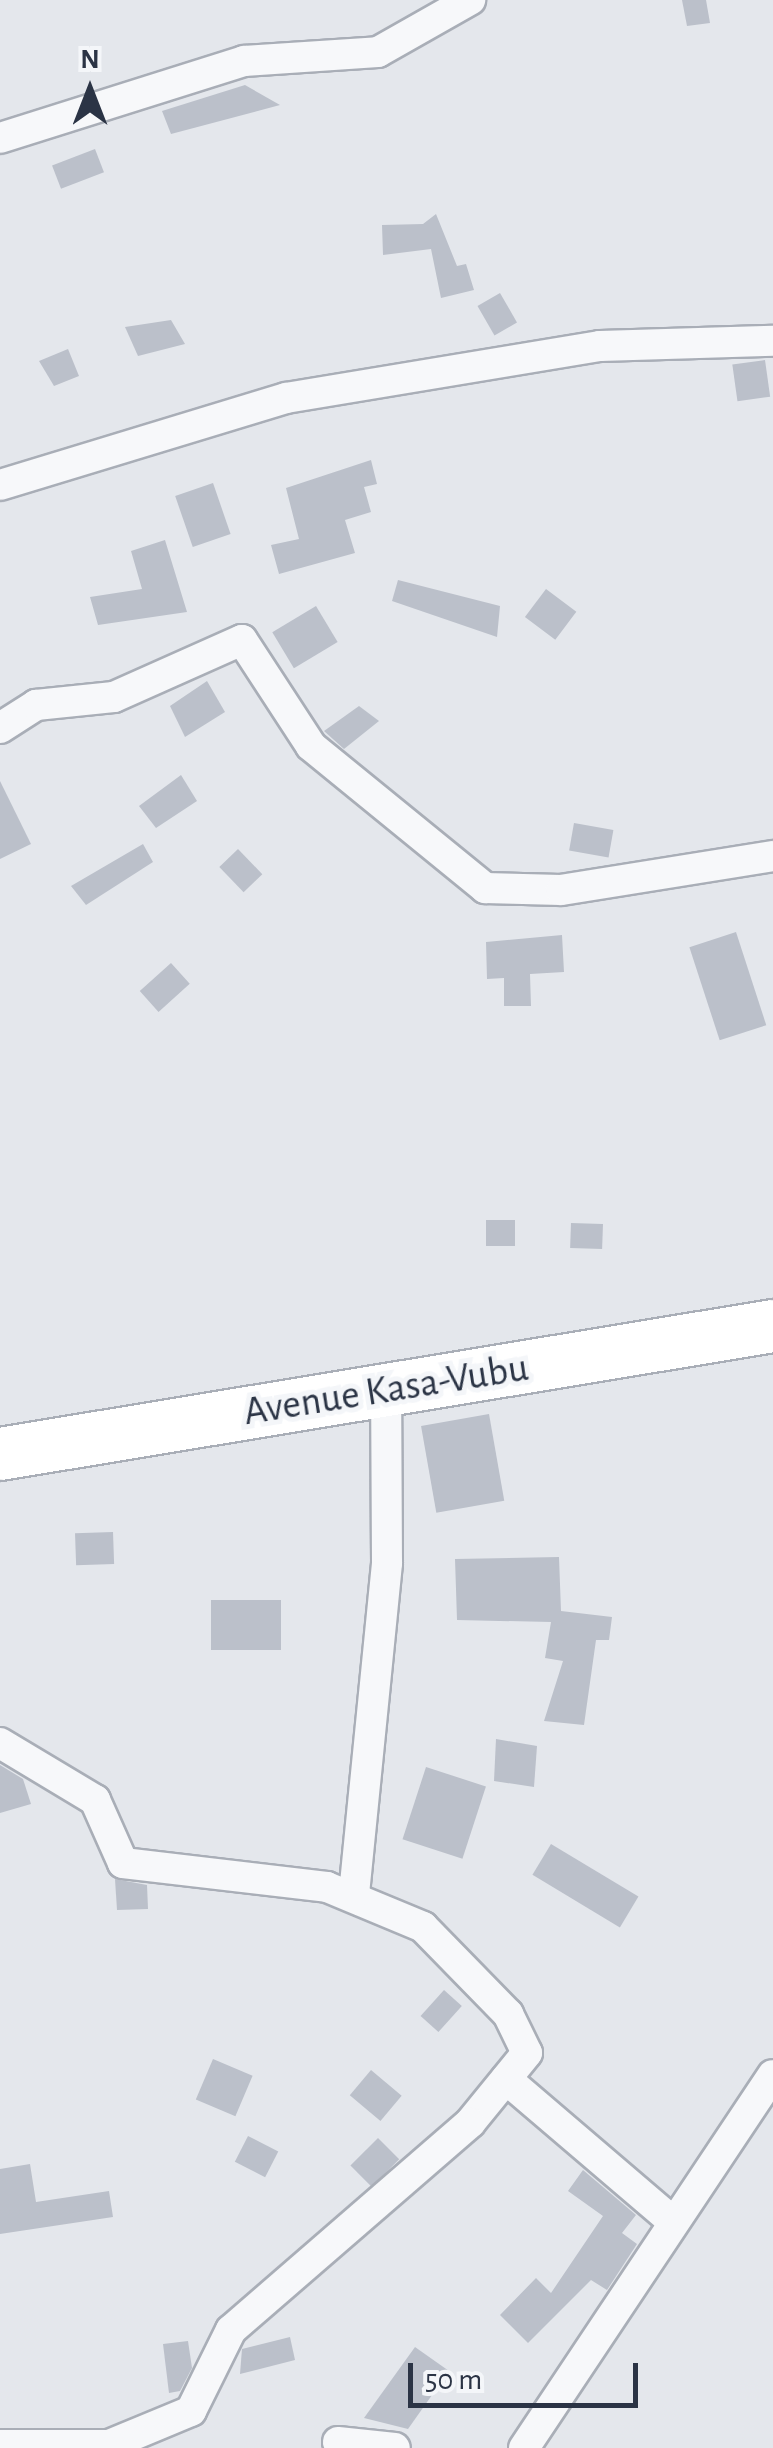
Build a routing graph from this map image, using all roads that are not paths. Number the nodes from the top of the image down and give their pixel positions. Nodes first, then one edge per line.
1 (470, 0) edge
2 (0, 138) edge
3 (773, 341) edge
4 (0, 485) edge
5 (0, 728) edge
6 (773, 856) edge
7 (773, 1326) edge
8 (386, 1390) junction
9 (0, 1454) edge
10 (0, 1743) edge
11 (354, 1894) junction
12 (773, 2075) edge
13 (506, 2079) junction
14 (672, 2220) junction
15 (338, 2442) dead end
16 (0, 2445) edge
17 (396, 2448) edge
18 (524, 2448) edge

1 - 2 street
3 - 4 street
5 - 6 street
7 - 8 highway, Avenue Kasa-Vubu
8 - 9 highway, Avenue Kasa-Vubu
8 - 11 street
10 - 11 street
11 - 13 street
12 - 14 street
13 - 14 street
13 - 16 street
14 - 18 street
15 - 17 street

